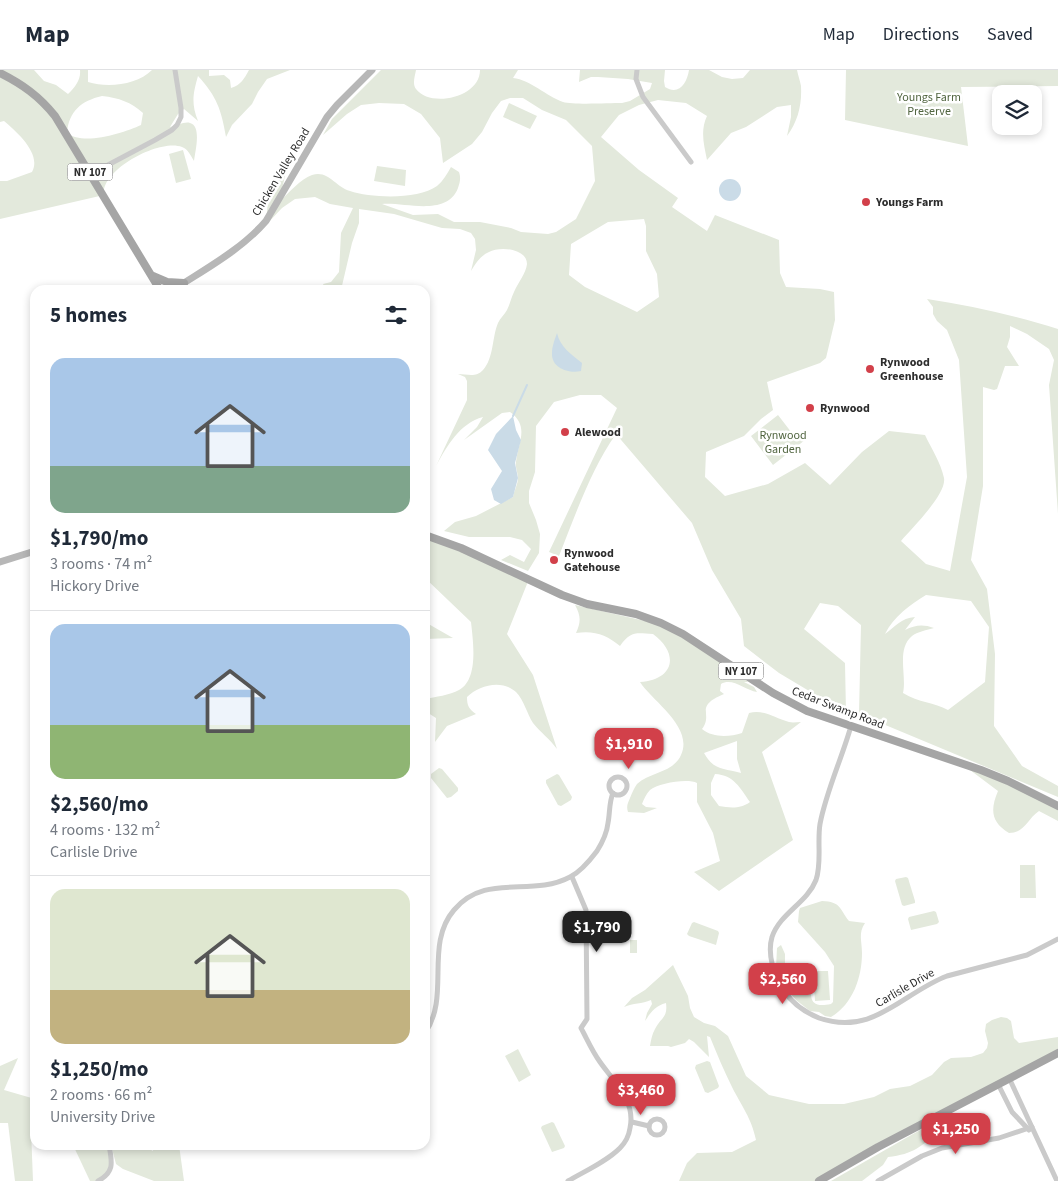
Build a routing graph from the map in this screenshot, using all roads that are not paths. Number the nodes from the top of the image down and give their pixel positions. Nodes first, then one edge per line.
1 (175, 70) edge
2 (372, 70) edge
3 (637, 70) edge
4 (0, 73) edge
5 (691, 162) dead end
6 (91, 174) junction
7 (152, 276) junction
8 (184, 283) junction
9 (157, 285) edge
10 (181, 285) edge
11 (430, 537) edge
12 (30, 553) edge
13 (0, 562) edge
14 (851, 726) junction
15 (613, 793) dead end
16 (1058, 806) edge
17 (572, 877) junction
18 (1058, 938) edge
19 (430, 1024) edge
20 (1058, 1054) edge
21 (1010, 1080) junction
22 (999, 1086) junction
23 (632, 1122) junction
24 (649, 1126) dead end
25 (1030, 1128) junction
26 (110, 1150) edge
27 (98, 1181) edge
28 (568, 1181) edge
29 (819, 1181) edge
30 (878, 1181) edge
31 (1057, 1181) edge

1 - 6 street
2 - 8 main road, Chicken Valley Road
3 - 5 street
4 - 6 main road, NY 107
6 - 7 main road, NY 107
7 - 8 main road
7 - 9 main road, NY 107
8 - 10 main road, Chicken Valley Road
11 - 14 main road, Cedar Swamp Road / NY 107
12 - 13 main road
14 - 16 main road, Cedar Swamp Road / NY 107
14 - 18 street, Carlisle Drive
15 - 17 street
17 - 19 street
17 - 23 street
20 - 21 main road
21 - 22 main road
21 - 25 street
22 - 25 street
22 - 29 main road
23 - 24 street
23 - 28 street
25 - 30 street
25 - 31 street
26 - 27 street

